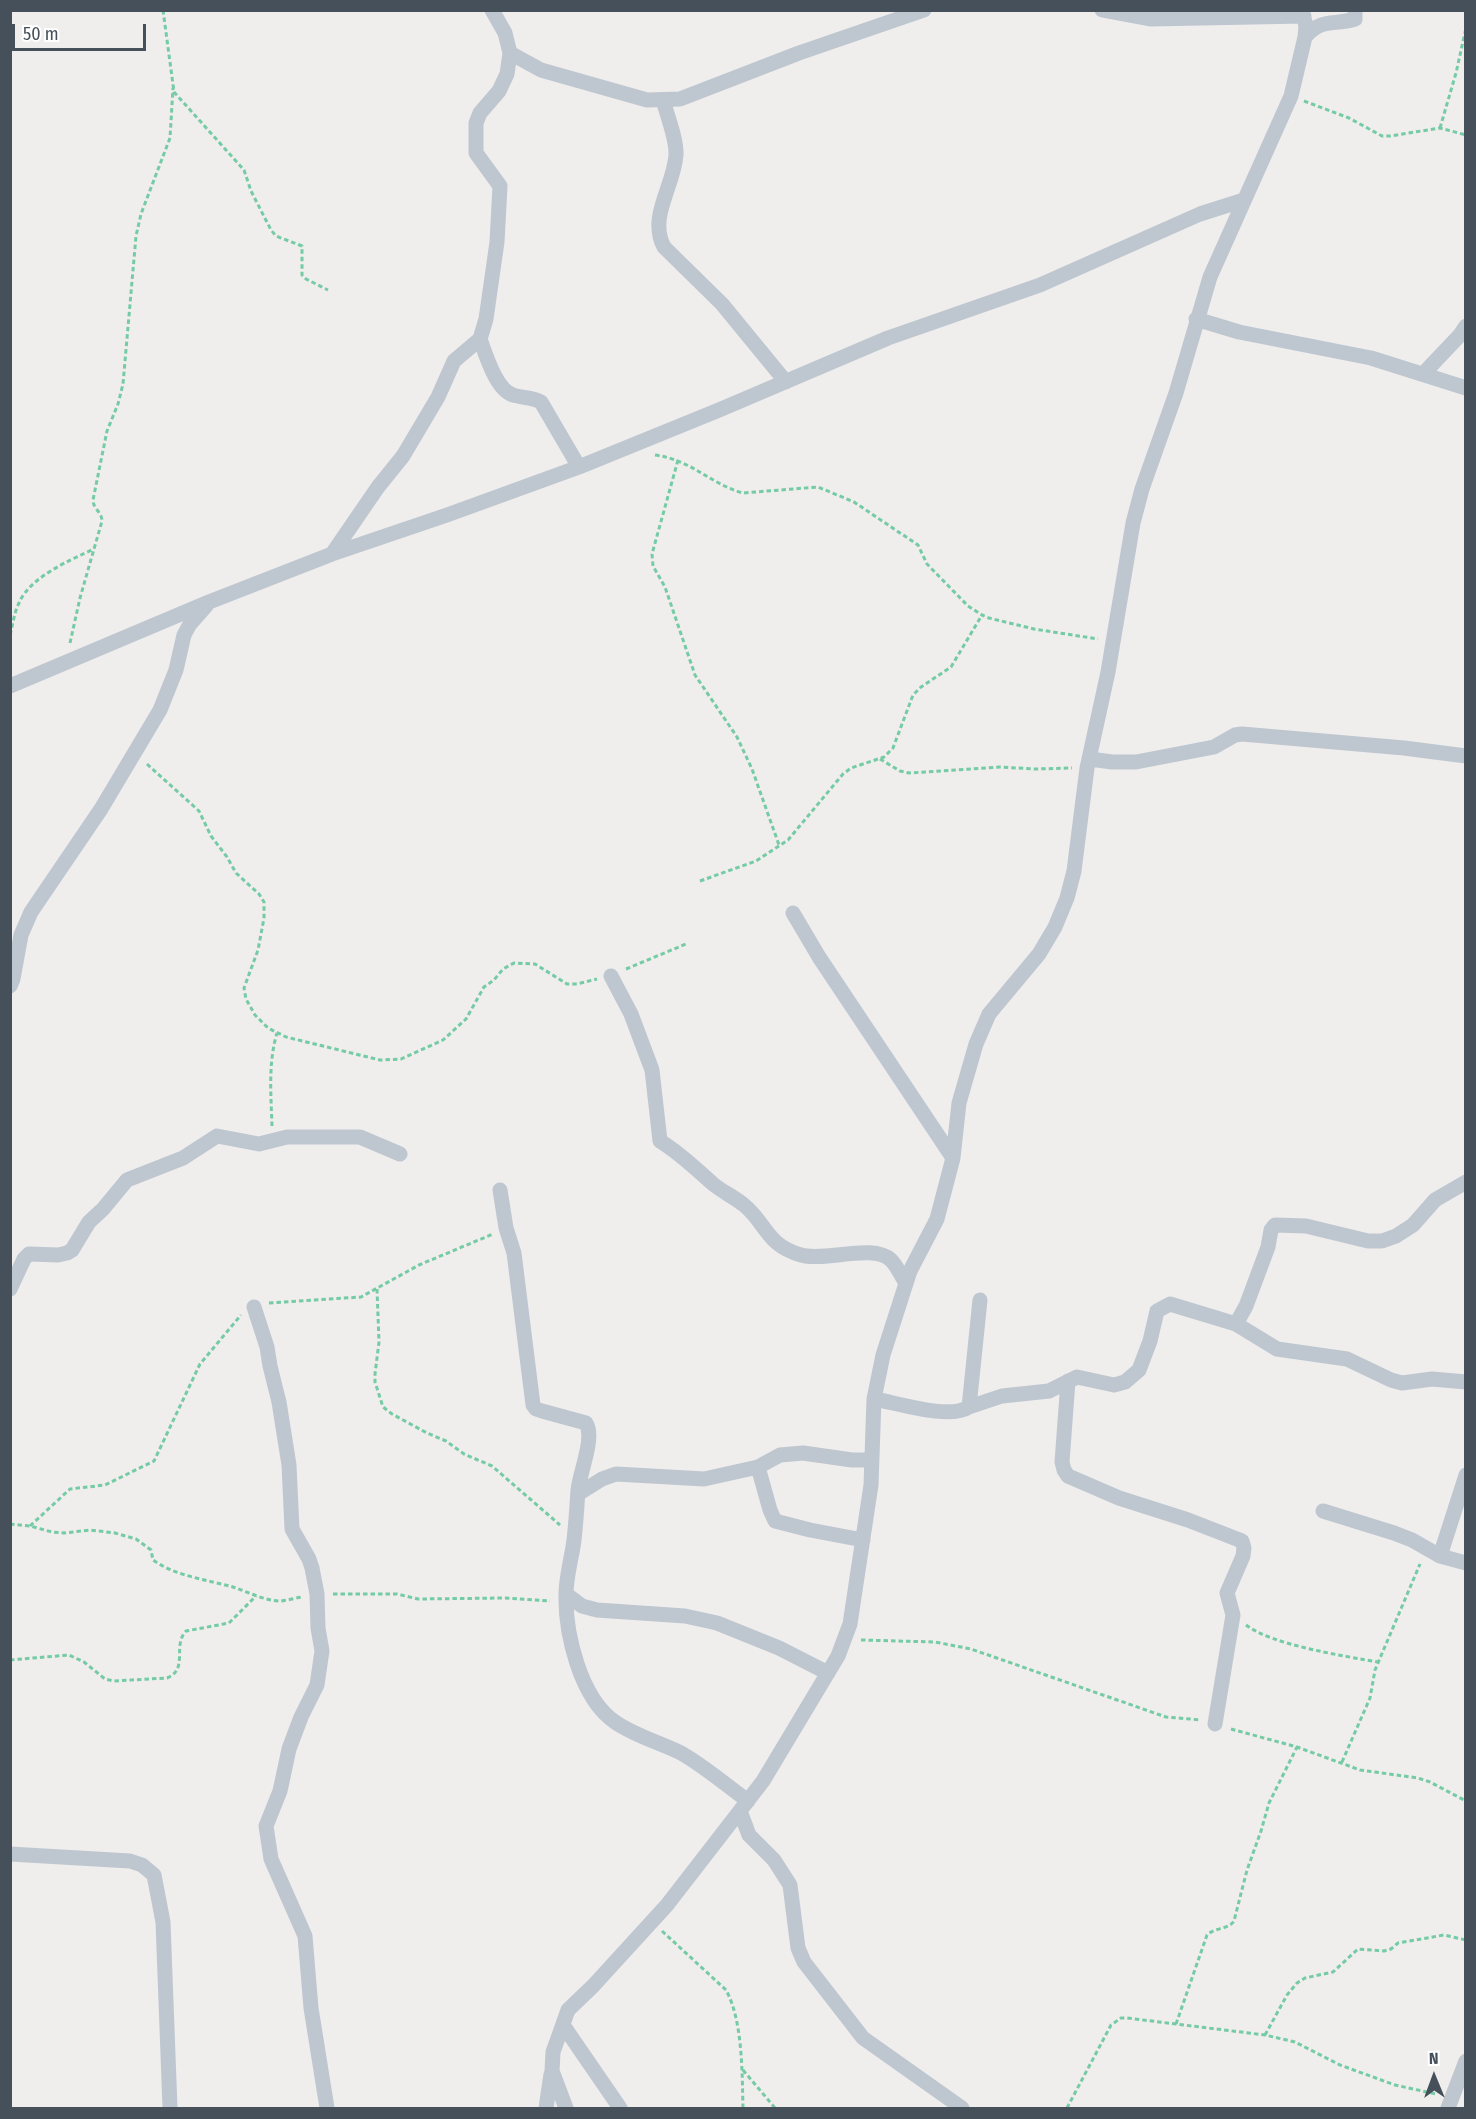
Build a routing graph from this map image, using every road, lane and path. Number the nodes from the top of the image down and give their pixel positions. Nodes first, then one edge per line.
1 (162, 10) edge
2 (492, 10) edge
3 (924, 10) edge
4 (1102, 10) edge
5 (1355, 10) edge
6 (1303, 13) edge
7 (1466, 28) edge
8 (1305, 38) junction
9 (510, 53) junction
10 (173, 88) junction
11 (1291, 96) junction
12 (663, 100) junction
13 (1440, 128) junction
14 (1466, 135) edge
15 (1244, 200) junction
16 (328, 290) dead end
17 (1196, 319) junction
18 (1466, 326) edge
19 (480, 339) junction
20 (1423, 374) junction
21 (786, 382) junction
22 (1466, 388) edge
23 (652, 454) dead end
24 (678, 459) junction
25 (579, 466) junction
26 (94, 549) junction
27 (332, 554) junction
28 (209, 602) junction
29 (982, 615) junction
30 (10, 635) edge
31 (1113, 641) junction
32 (66, 664) junction
33 (10, 686) edge
34 (134, 754) junction
35 (1466, 756) edge
36 (880, 759) junction
37 (1088, 763) junction
38 (780, 845) junction
39 (700, 881) dead end
40 (793, 914) dead end
41 (686, 944) dead end
42 (611, 976) junction
43 (10, 986) edge
44 (277, 1033) junction
45 (272, 1140) junction
46 (400, 1154) dead end
47 (953, 1158) junction
48 (1466, 1182) edge
49 (500, 1190) dead end
50 (906, 1283) junction
51 (10, 1289) edge
52 (377, 1289) dead end
53 (980, 1300) dead end
54 (254, 1307) dead end
55 (1236, 1324) junction
56 (1068, 1381) junction
57 (1466, 1382) edge
58 (874, 1399) junction
59 (969, 1407) junction
60 (871, 1460) junction
61 (758, 1467) junction
62 (1466, 1476) edge
63 (578, 1494) junction
64 (1323, 1511) dead end
65 (10, 1524) edge
66 (574, 1538) junction
67 (863, 1540) junction
68 (1434, 1552) junction
69 (1466, 1563) edge
70 (317, 1594) junction
71 (256, 1596) junction
72 (566, 1598) junction
73 (1233, 1615) junction
74 (845, 1640) junction
75 (10, 1660) edge
76 (1378, 1663) junction
77 (828, 1673) junction
78 (1215, 1724) junction
79 (1297, 1747) junction
80 (1342, 1762) junction
81 (1466, 1801) edge
82 (744, 1806) junction
83 (10, 1854) edge
84 (652, 1922) junction
85 (1466, 1940) edge
86 (1176, 2024) junction
87 (562, 2025) junction
88 (1265, 2035) junction
89 (1466, 2061) edge
90 (742, 2069) junction
91 (552, 2071) junction
92 (1455, 2101) edge
93 (170, 2109) edge
94 (327, 2109) edge
95 (546, 2109) edge
96 (566, 2109) edge
97 (620, 2109) edge
98 (743, 2109) edge
99 (775, 2109) edge
100 (962, 2109) edge
101 (1067, 2109) edge

1 - 10 path
2 - 9 street
3 - 12 street
4 - 6 street
5 - 8 street
6 - 8 street
7 - 13 path
8 - 11 street
9 - 12 street
9 - 19 street
10 - 16 path
10 - 26 path
11 - 13 path
11 - 15 street
12 - 21 street
13 - 14 path
15 - 17 street
15 - 21 street
17 - 20 street
17 - 31 street
18 - 20 street
19 - 25 street
19 - 27 street
20 - 22 street
21 - 25 street
23 - 24 path
24 - 29 path
24 - 38 path
25 - 27 street
26 - 30 path
26 - 32 path
27 - 28 street
28 - 32 street
28 - 34 street
29 - 31 path
29 - 36 path
31 - 37 street
32 - 33 street
34 - 43 street
34 - 44 path
35 - 37 street
36 - 37 path
36 - 38 path
37 - 47 street
38 - 39 path
40 - 47 street
41 - 42 path
42 - 44 path
42 - 50 street
44 - 45 path
45 - 46 street
45 - 51 street
47 - 50 street
48 - 55 street
49 - 63 street
50 - 58 street
52 - 66 path
53 - 59 street
54 - 70 street
55 - 56 street
55 - 57 street
56 - 59 street
56 - 73 street
58 - 59 street
58 - 60 street
60 - 61 street
60 - 67 street
61 - 63 street
61 - 67 street
62 - 68 street
63 - 66 street
64 - 68 street
65 - 71 path
66 - 72 street
67 - 74 street
68 - 69 street
68 - 76 path
70 - 71 path
70 - 72 path
70 - 94 street
71 - 75 path
72 - 77 street
72 - 82 street
73 - 76 path
73 - 78 street
74 - 77 street
74 - 78 path
76 - 80 path
77 - 82 street
78 - 79 path
79 - 80 path
79 - 86 path
80 - 81 path
82 - 84 street
82 - 100 street
83 - 93 street
84 - 87 street
84 - 90 path
85 - 88 path
86 - 88 path
86 - 101 path
87 - 91 street
87 - 97 street
88 - 92 path
89 - 92 street
90 - 98 path
90 - 99 path
91 - 95 street
91 - 96 street

